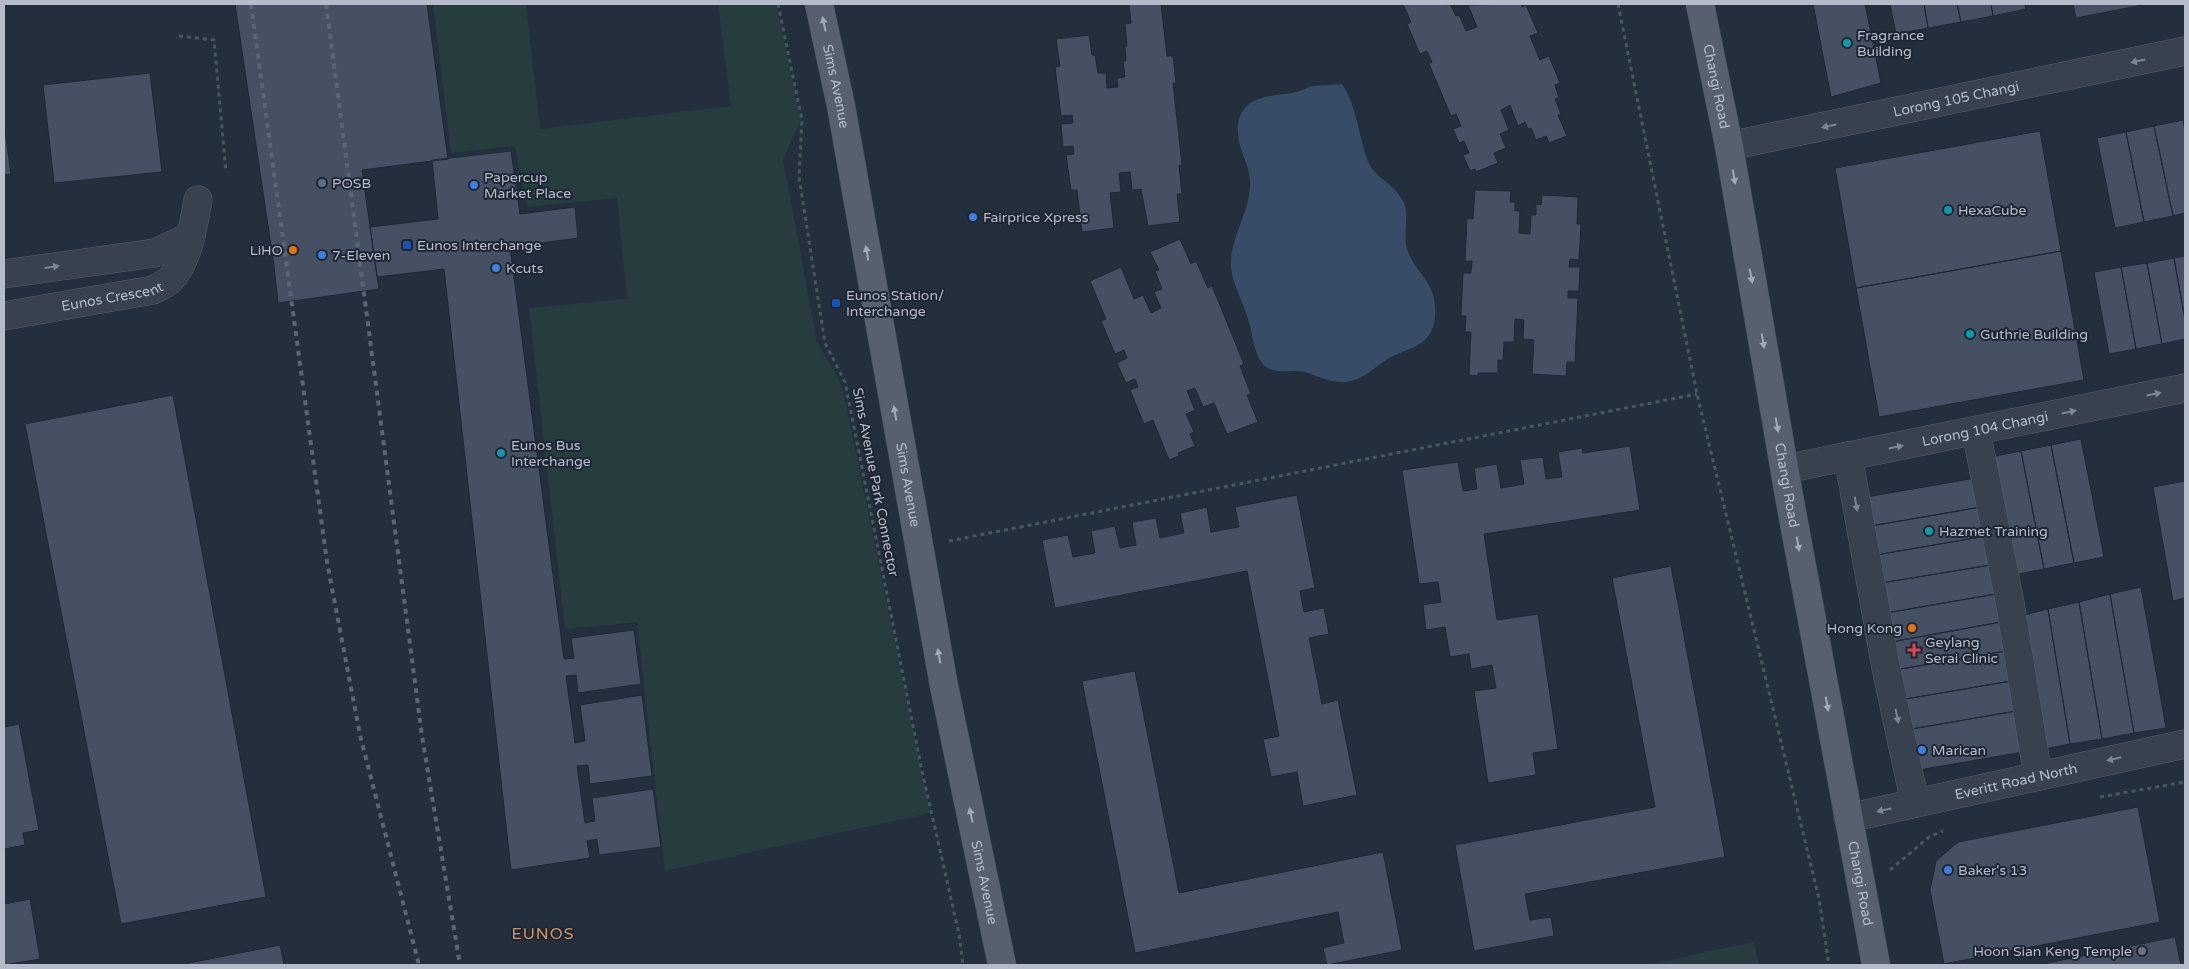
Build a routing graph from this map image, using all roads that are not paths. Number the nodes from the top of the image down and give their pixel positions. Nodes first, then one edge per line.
1 (820, 4) edge
2 (1700, 4) edge
3 (2185, 51) edge
4 (1729, 146) junction
5 (198, 200) dead end
6 (190, 236) junction
7 (4, 274) edge
8 (4, 316) edge
9 (2185, 388) edge
10 (1976, 431) junction
11 (1848, 456) junction
12 (1785, 469) junction
13 (2185, 744) edge
14 (2038, 776) junction
15 (1915, 803) junction
16 (1848, 818) junction
17 (1002, 965) edge
18 (1876, 965) edge

17 -> 1 main road, Sims Avenue
2 - 4 main road, Changi Road
3 -> 4 street, Lorong 105 Changi
4 -> 12 main road, Changi Road
5 - 6 street, Eunos Crescent
7 -> 6 street
6 - 8 street, Eunos Crescent
10 -> 9 street, Lorong 104 Changi
11 -> 10 street, Lorong 104 Changi
10 - 14 street
11 - 12 street, Lorong 104 Changi
11 -> 15 street
12 -> 16 main road, Changi Road
13 -> 14 street, Everitt Road North
14 - 15 street, Everitt Road North
15 -> 16 street, Everitt Road North
16 - 18 main road, Changi Road

